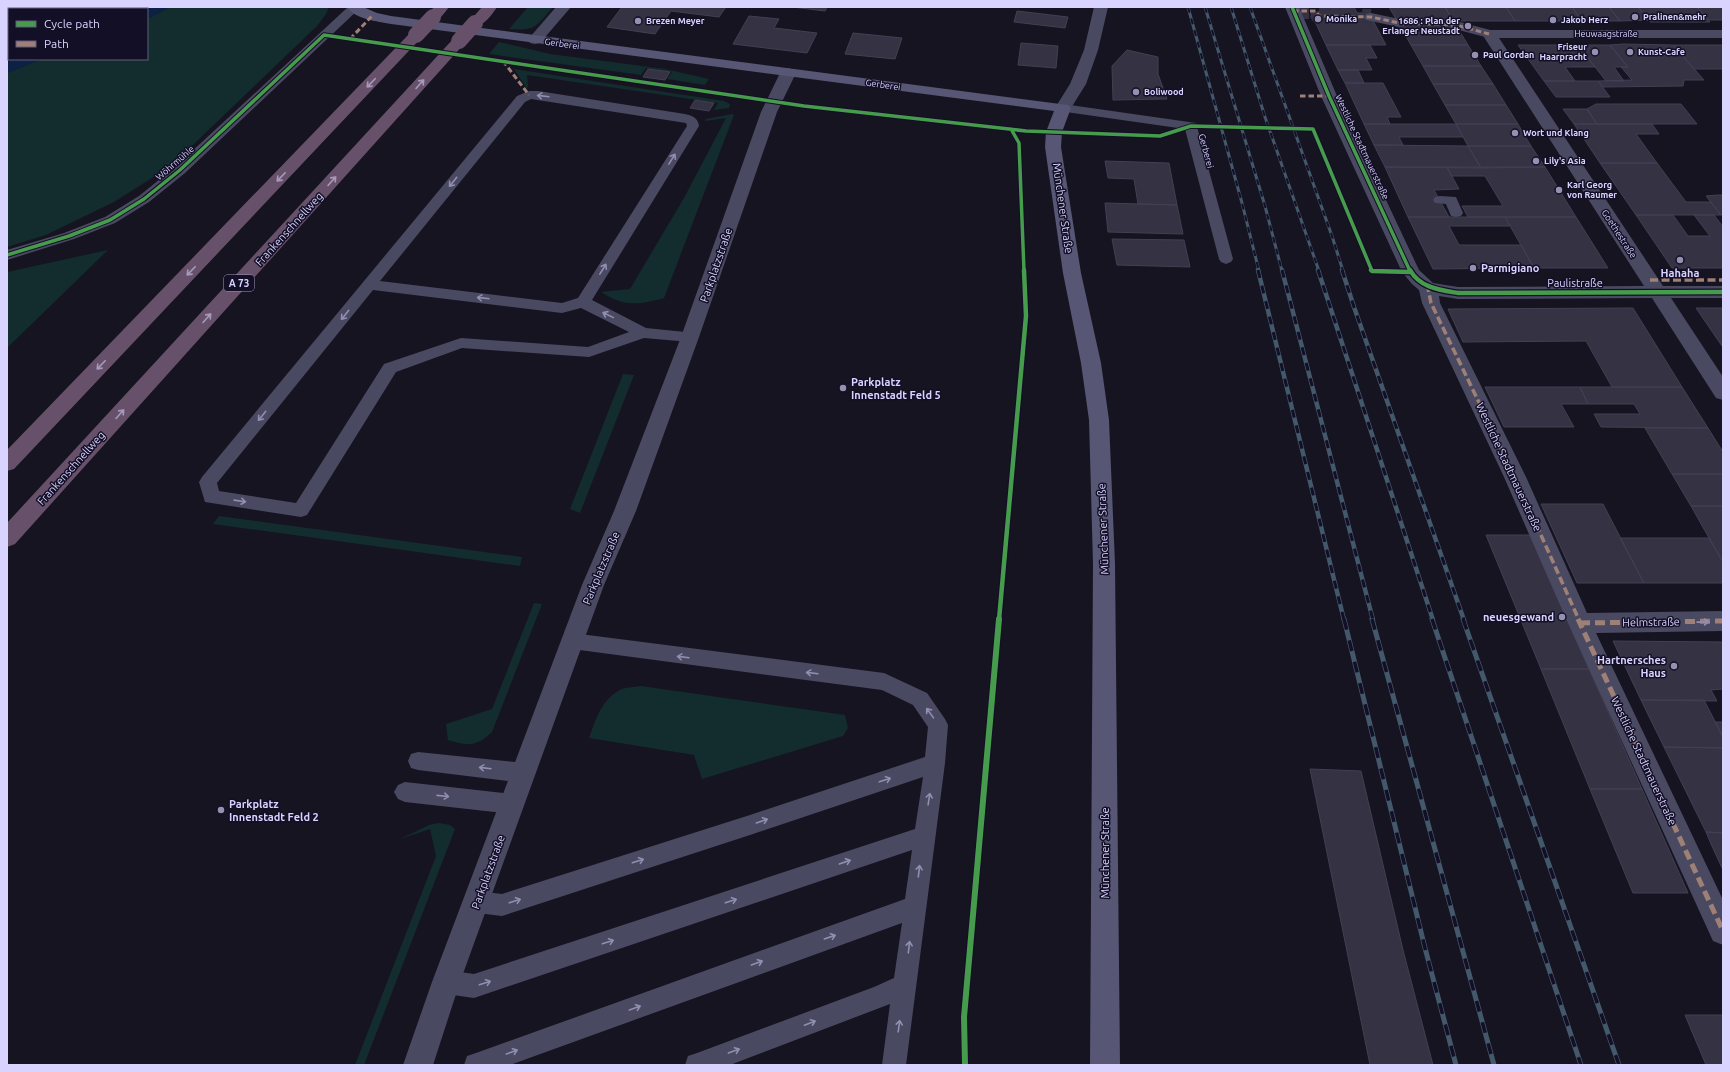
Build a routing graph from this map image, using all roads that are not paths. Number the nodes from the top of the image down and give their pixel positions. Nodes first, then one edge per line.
1 (354, 7) edge
2 (490, 7) edge
3 (564, 7) edge
4 (1101, 7) edge
5 (1292, 7) edge
6 (438, 12) edge
7 (1371, 17) tunnel mouth
8 (1399, 23) tunnel mouth
9 (1456, 25) tunnel mouth
10 (1489, 34) junction
11 (1723, 34) edge
12 (535, 40) junction
13 (788, 73) junction
14 (1063, 108) junction
15 (1440, 200) dead end
16 (1456, 212) dead end
17 (7, 255) edge
18 (1226, 259) dead end
19 (370, 285) junction
20 (1428, 288) junction
21 (1723, 292) edge
22 (1658, 293) junction
23 (583, 302) junction
24 (643, 333) junction
25 (690, 337) junction
26 (1723, 393) edge
27 (7, 464) edge
28 (37, 505) junction
29 (7, 538) edge
30 (7, 553) edge
31 (1723, 621) edge
32 (1580, 623) junction
33 (572, 641) junction
34 (418, 760) dead end
35 (935, 763) junction
36 (524, 773) junction
37 (405, 792) dead end
38 (513, 804) junction
39 (924, 836) junction
40 (476, 902) junction
41 (915, 907) junction
42 (1723, 931) edge
43 (446, 982) junction
44 (904, 986) junction
45 (418, 1065) edge
46 (476, 1065) edge
47 (697, 1065) edge
48 (894, 1065) edge
49 (1105, 1065) edge

1 - 12 main road, Gerberei
1 - 17 lane, Wöhrmühle
28 -> 2 highway, Frankenschnellweg / A 73, bridge
3 - 12 street, Gerberei
4 - 14 street, Münchener Straße
5 - 20 street, Westliche Stadtmauerstraße
6 -> 27 highway, bridge
7 - 8 street
9 - 10 street, Heuwaagstraße
10 - 11 street, Heuwaagstraße
10 - 22 street, Goethestraße
12 - 13 main road, Gerberei
13 - 14 main road, Gerberei
13 - 25 street, Parkplatzstraße
14 - 18 lane, Gerberei
14 - 49 main road, Münchener Straße
15 - 16 lane
23 -> 19 lane
23 -> 19 lane
19 -> 24 lane
20 - 22 street, Paulistraße
20 - 32 street, Westliche Stadtmauerstraße
21 - 22 street, Paulistraße
22 - 26 street, Goethestraße
24 -> 23 lane
24 - 25 lane
25 - 33 street, Parkplatzstraße
28 - 29 highway, Frankenschnellweg / A 73
28 - 30 highway
32 -> 31 street, Helmstraße
32 - 42 street, Westliche Stadtmauerstraße
35 -> 33 lane
33 - 36 street, Parkplatzstraße
36 -> 34 lane
39 -> 35 lane
40 -> 35 lane
36 - 38 street, Parkplatzstraße
37 -> 38 lane
38 - 40 street, Parkplatzstraße
41 -> 39 lane
43 -> 39 lane
40 - 43 street, Parkplatzstraße
44 -> 41 lane
46 -> 41 lane
43 - 45 street, Parkplatzstraße
47 -> 44 lane
48 -> 44 lane

